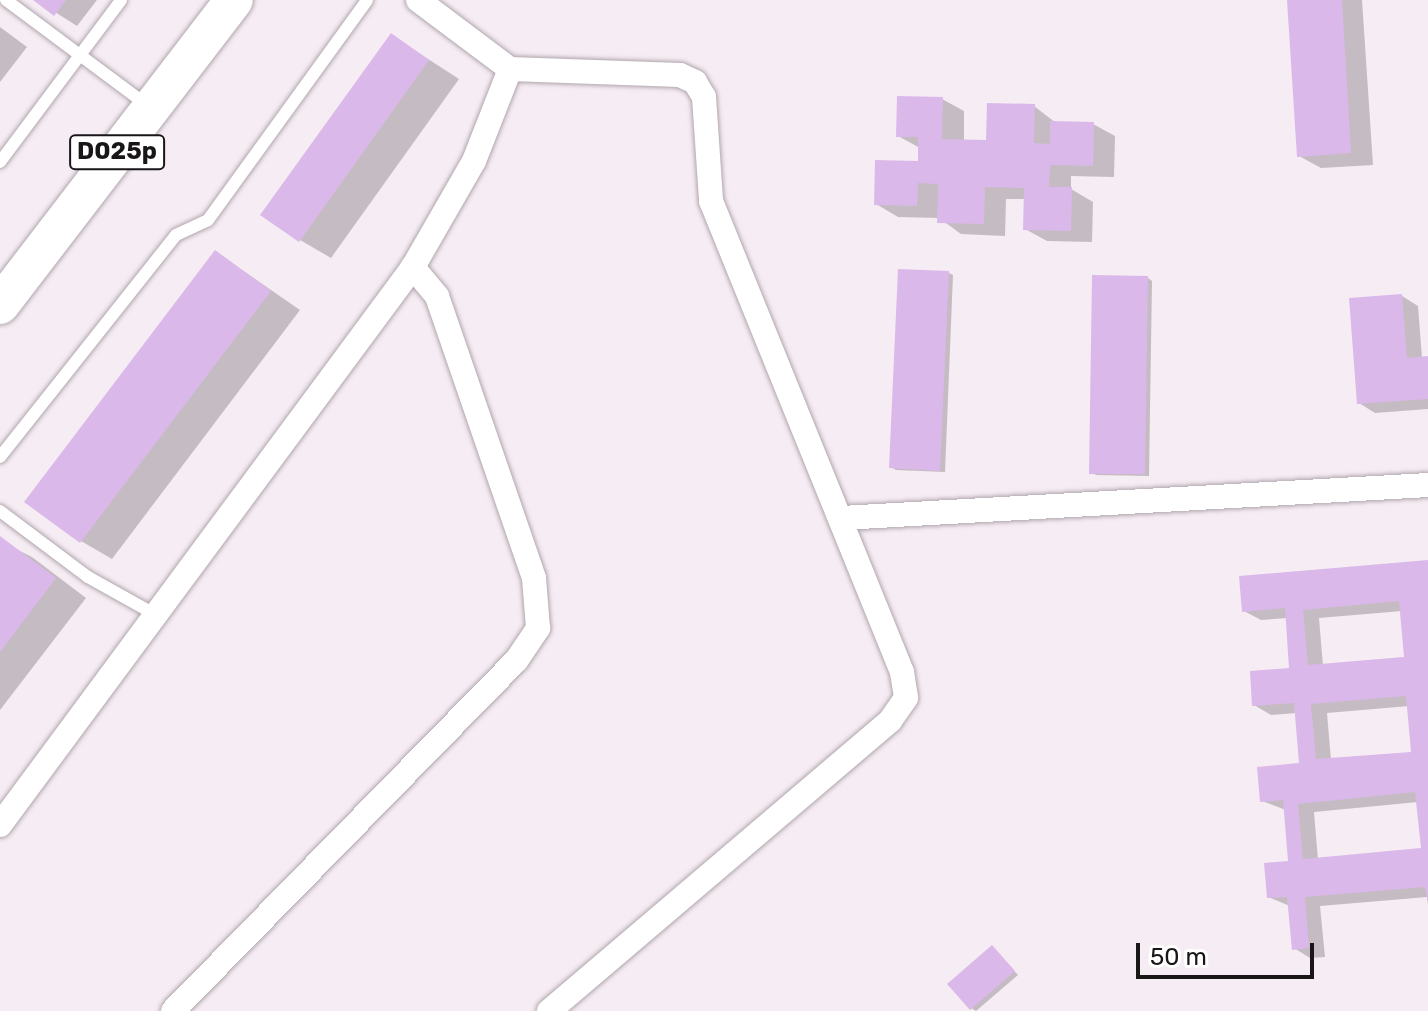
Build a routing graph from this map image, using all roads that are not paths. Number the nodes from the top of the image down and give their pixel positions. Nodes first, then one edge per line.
1 (6, 0) edge
2 (121, 0) edge
3 (234, 0) edge
4 (367, 0) edge
5 (418, 0) edge
6 (78, 57) junction
7 (510, 69) junction
8 (151, 108) junction
9 (0, 162) edge
10 (413, 267) junction
11 (0, 305) edge
12 (0, 457) edge
13 (1428, 485) edge
14 (0, 511) edge
15 (842, 518) junction
16 (156, 615) junction
17 (0, 825) edge
18 (173, 1011) edge
19 (549, 1011) edge

1 - 6 lane
2 - 6 lane
3 - 8 main road, D025p
4 - 12 lane
5 - 7 street
6 - 8 lane
6 - 9 lane
7 - 10 street
7 - 15 street
8 - 11 main road, D025p
10 - 16 street
10 - 18 street
13 - 15 street
14 - 16 lane
15 - 19 street
16 - 17 street

